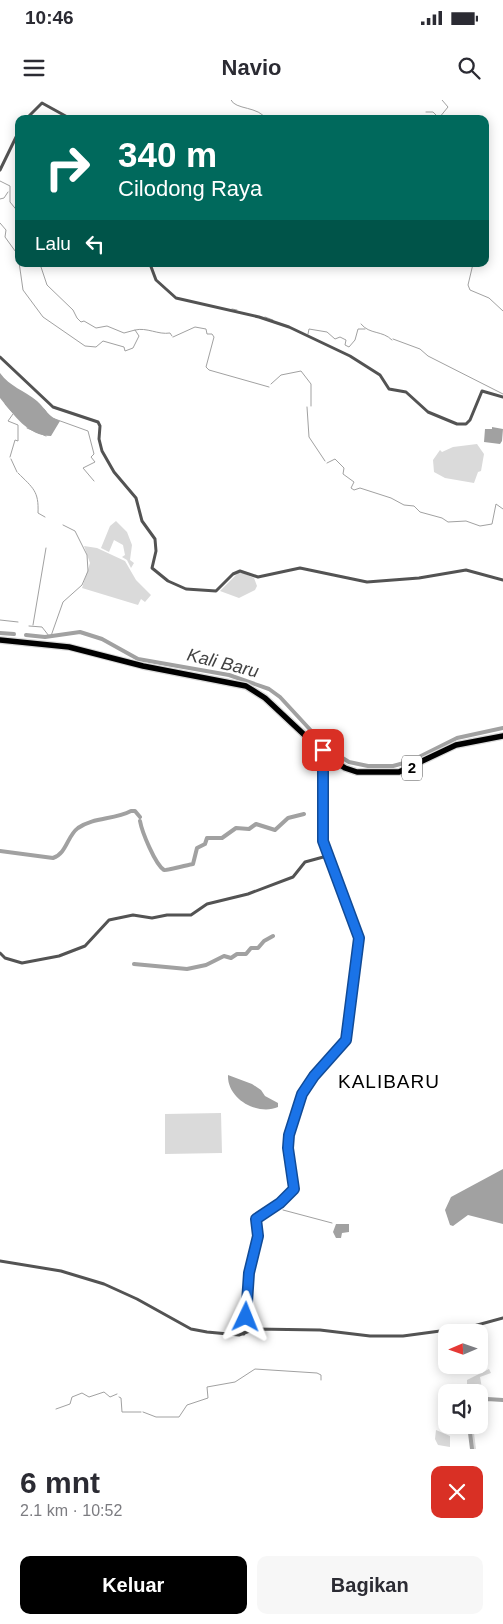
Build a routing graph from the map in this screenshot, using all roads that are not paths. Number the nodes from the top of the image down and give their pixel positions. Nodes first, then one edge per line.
1 (30, 115) edge
2 (64, 115) edge
3 (15, 139) edge
4 (0, 170) edge
5 (151, 267) edge
6 (0, 357) edge
7 (503, 397) edge
8 (503, 580) edge
9 (0, 639) edge
10 (503, 735) edge
11 (320, 748) junction
12 (327, 856) junction
13 (0, 953) edge
14 (0, 1261) edge
15 (503, 1318) edge
16 (244, 1334) junction

1 - 2 street
3 - 4 street
5 - 7 street
6 - 8 street
9 - 11 highway, 2
10 - 11 highway, 2
11 - 12 street
12 - 13 street
12 - 16 street
14 - 16 street
15 - 16 street

